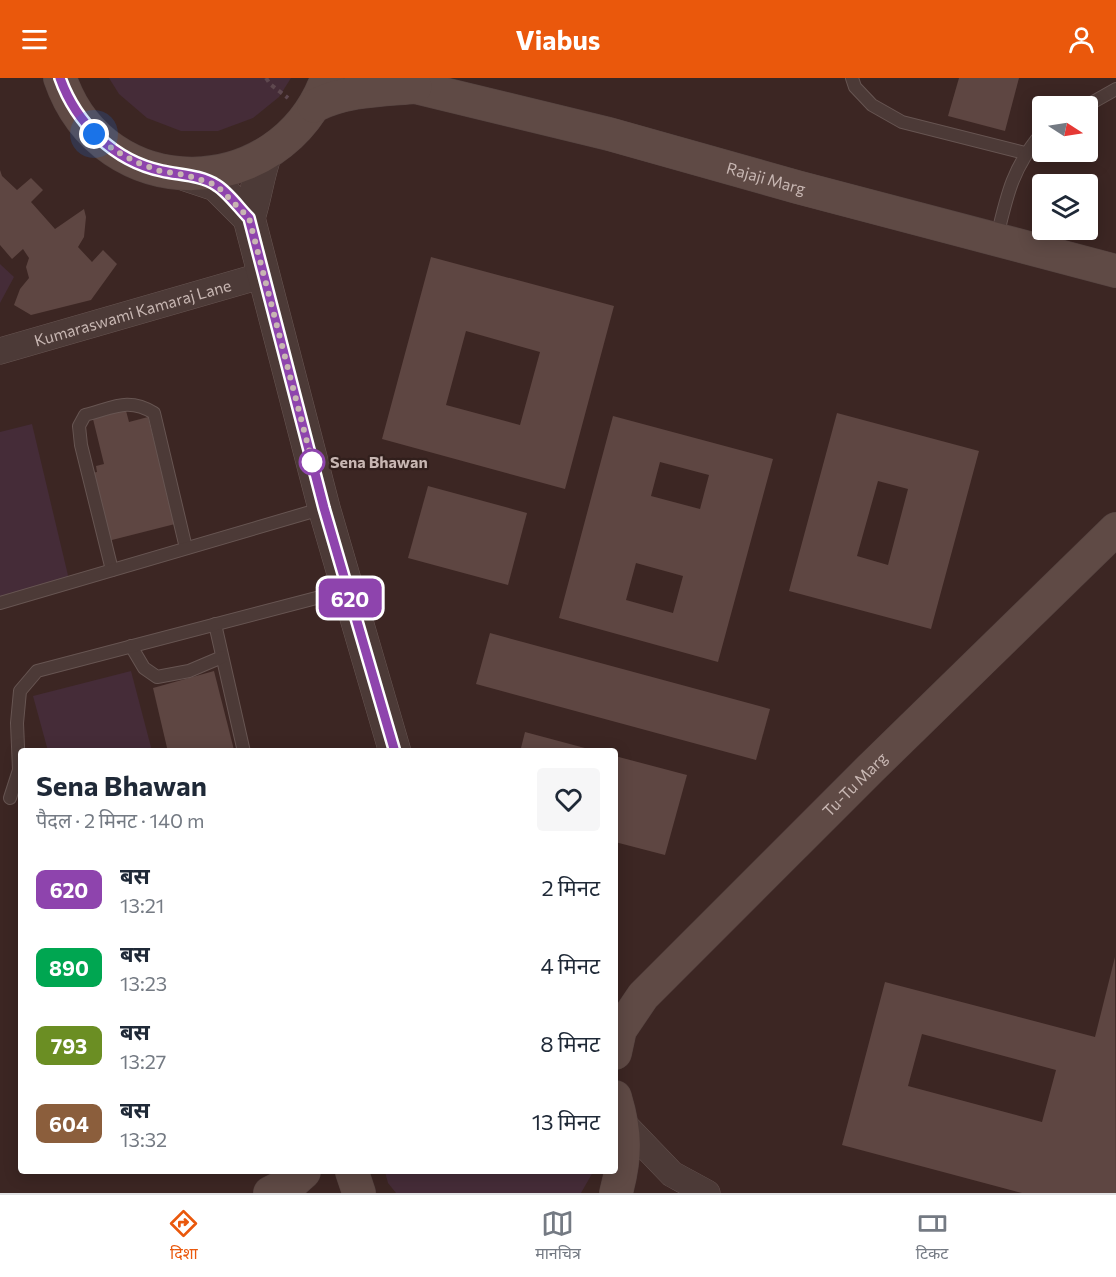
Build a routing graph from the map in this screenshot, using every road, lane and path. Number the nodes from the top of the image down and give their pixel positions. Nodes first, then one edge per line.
1 (60, 78) edge
2 (267, 78) edge
3 (852, 78) edge
4 (406, 83) edge
5 (1116, 89) edge
6 (310, 94) edge
7 (1098, 99) edge
8 (1032, 145) edge
9 (1025, 153) junction
10 (266, 154) junction
11 (186, 175) junction
12 (249, 218) junction
13 (997, 239) junction
14 (1116, 271) edge
15 (264, 275) junction
16 (0, 351) edge
17 (324, 508) junction
18 (1116, 509) edge
19 (1116, 529) edge
20 (186, 548) junction
21 (112, 570) junction
22 (348, 590) junction
23 (0, 603) edge
24 (215, 624) junction
25 (131, 646) junction
26 (222, 657) junction
27 (18, 748) edge
28 (243, 748) edge
29 (394, 748) edge
30 (18, 773) edge
31 (10, 798) dead end
32 (618, 1001) edge
33 (618, 1039) edge
34 (619, 1110) edge
35 (302, 1174) edge
36 (353, 1174) edge
37 (270, 1193) edge
38 (358, 1193) edge
39 (616, 1193) edge
40 (707, 1193) edge

1 - 11 main road
2 - 6 path
3 - 9 lane
4 - 6 main road, Rajaji Marg
4 - 13 main road, Rajaji Marg
5 - 7 lane
6 - 10 main road
8 - 9 lane
9 - 13 lane
10 - 11 main road
10 - 12 street
11 - 12 street
12 - 15 street
13 - 14 main road, Rajaji Marg
15 - 16 street, Kumaraswami Kamaraj Lane
15 - 17 street
17 - 20 lane
17 - 22 street
18 - 32 main road, Tu-Tu Marg
19 - 33 main road, Tu-Tu Marg
20 - 21 lane
20 - 21 lane
21 - 23 lane
22 - 24 lane
22 - 29 street
24 - 25 lane
24 - 26 lane
25 - 26 lane
25 - 27 lane
26 - 28 lane
30 - 31 lane
34 - 39 main road
34 - 40 street
35 - 37 main road
36 - 38 main road

